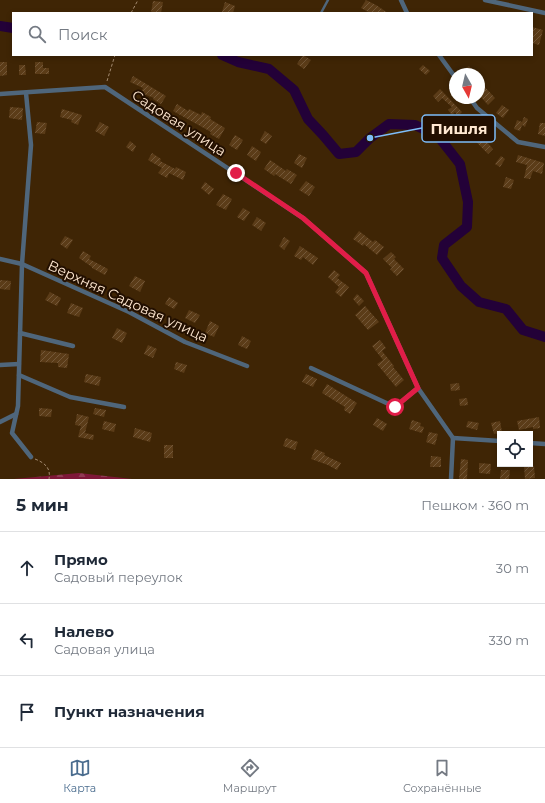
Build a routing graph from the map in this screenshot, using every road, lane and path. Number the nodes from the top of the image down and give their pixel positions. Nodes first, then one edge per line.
1 (138, 0) edge
2 (328, 0) edge
3 (402, 0) edge
4 (485, 0) edge
5 (132, 12) edge
6 (321, 12) edge
7 (407, 12) edge
8 (545, 13) edge
9 (115, 56) edge
10 (440, 56) edge
11 (449, 69) edge
12 (104, 87) junction
13 (26, 93) junction
14 (0, 94) edge
15 (474, 104) edge
16 (545, 148) edge
17 (0, 260) edge
18 (22, 264) junction
19 (20, 333) junction
20 (73, 346) dead end
21 (19, 364) junction
22 (0, 365) edge
23 (246, 366) dead end
24 (311, 368) dead end
25 (19, 375) junction
26 (418, 388) junction
27 (124, 407) dead end
28 (16, 414) junction
29 (0, 422) edge
30 (453, 438) junction
31 (497, 441) edge
32 (533, 443) edge
33 (545, 444) edge
34 (31, 457) joint
35 (49, 479) edge
36 (450, 479) edge

1 - 5 path
2 - 6 lane
3 - 7 street
4 - 8 street
9 - 12 path
10 - 11 street
12 - 13 street
12 - 26 street, Садовая улица
13 - 14 street
13 - 18 street
15 - 16 street
17 - 18 street, Верхняя Садовая улица
18 - 19 street
18 - 23 street, Верхняя Садовая улица
19 - 20 street
19 - 21 street
21 - 22 street
21 - 25 street
24 - 26 street
25 - 27 street
25 - 28 street
26 - 30 street, Садовая улица
28 - 29 street
28 - 34 street
30 - 31 street
30 - 36 street
32 - 33 street
34 - 35 path

